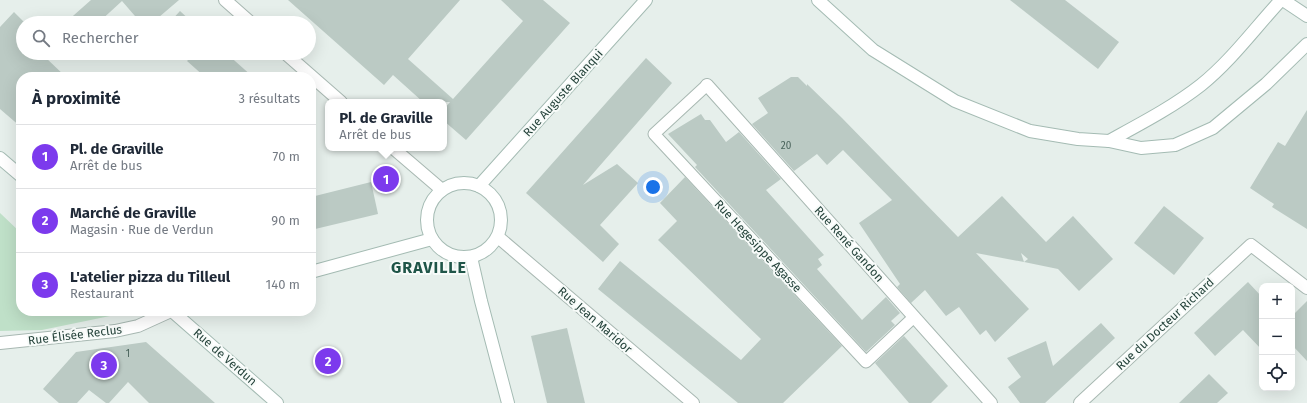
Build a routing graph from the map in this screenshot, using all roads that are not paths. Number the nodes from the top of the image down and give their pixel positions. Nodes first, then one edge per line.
1 (224, 0) edge
2 (646, 0) edge
3 (818, 0) edge
4 (1282, 0) edge
5 (243, 16) edge
6 (1307, 16) edge
7 (1307, 44) edge
8 (293, 60) edge
9 (306, 72) edge
10 (316, 81) edge
11 (707, 85) joint
12 (337, 99) edge
13 (1109, 141) junction
14 (396, 151) edge
15 (0, 158) edge
16 (16, 172) edge
17 (479, 186) junction
18 (442, 190) junction
19 (498, 237) junction
20 (432, 239) junction
21 (471, 257) junction
22 (316, 271) edge
23 (1307, 288) edge
24 (161, 316) edge
25 (178, 316) edge
26 (914, 317) junction
27 (0, 343) edge
28 (277, 403) edge
29 (508, 403) edge
30 (693, 403) edge
31 (991, 403) edge
32 (1080, 403) edge

1 - 5 street
2 - 17 street, Rue Auguste Blanqui
3 - 13 street
4 - 6 street
4 - 13 street
7 - 13 street
8 - 9 street
10 - 12 street
11 - 26 street, Rue René Gandon
11 - 26 lane, Rue Hegesippe Agasse
14 - 18 street
15 - 16 street
17 - 18 street
17 - 19 street
18 - 20 street
19 - 21 street
19 - 30 street, Rue Jean Maridor
20 - 21 street
20 - 22 street
21 - 29 street
23 - 32 street, Rue du Docteur Richard
24 - 27 street, Rue Élisée Reclus
25 - 28 street, Rue de Verdun
26 - 31 street, Rue René Gandon

